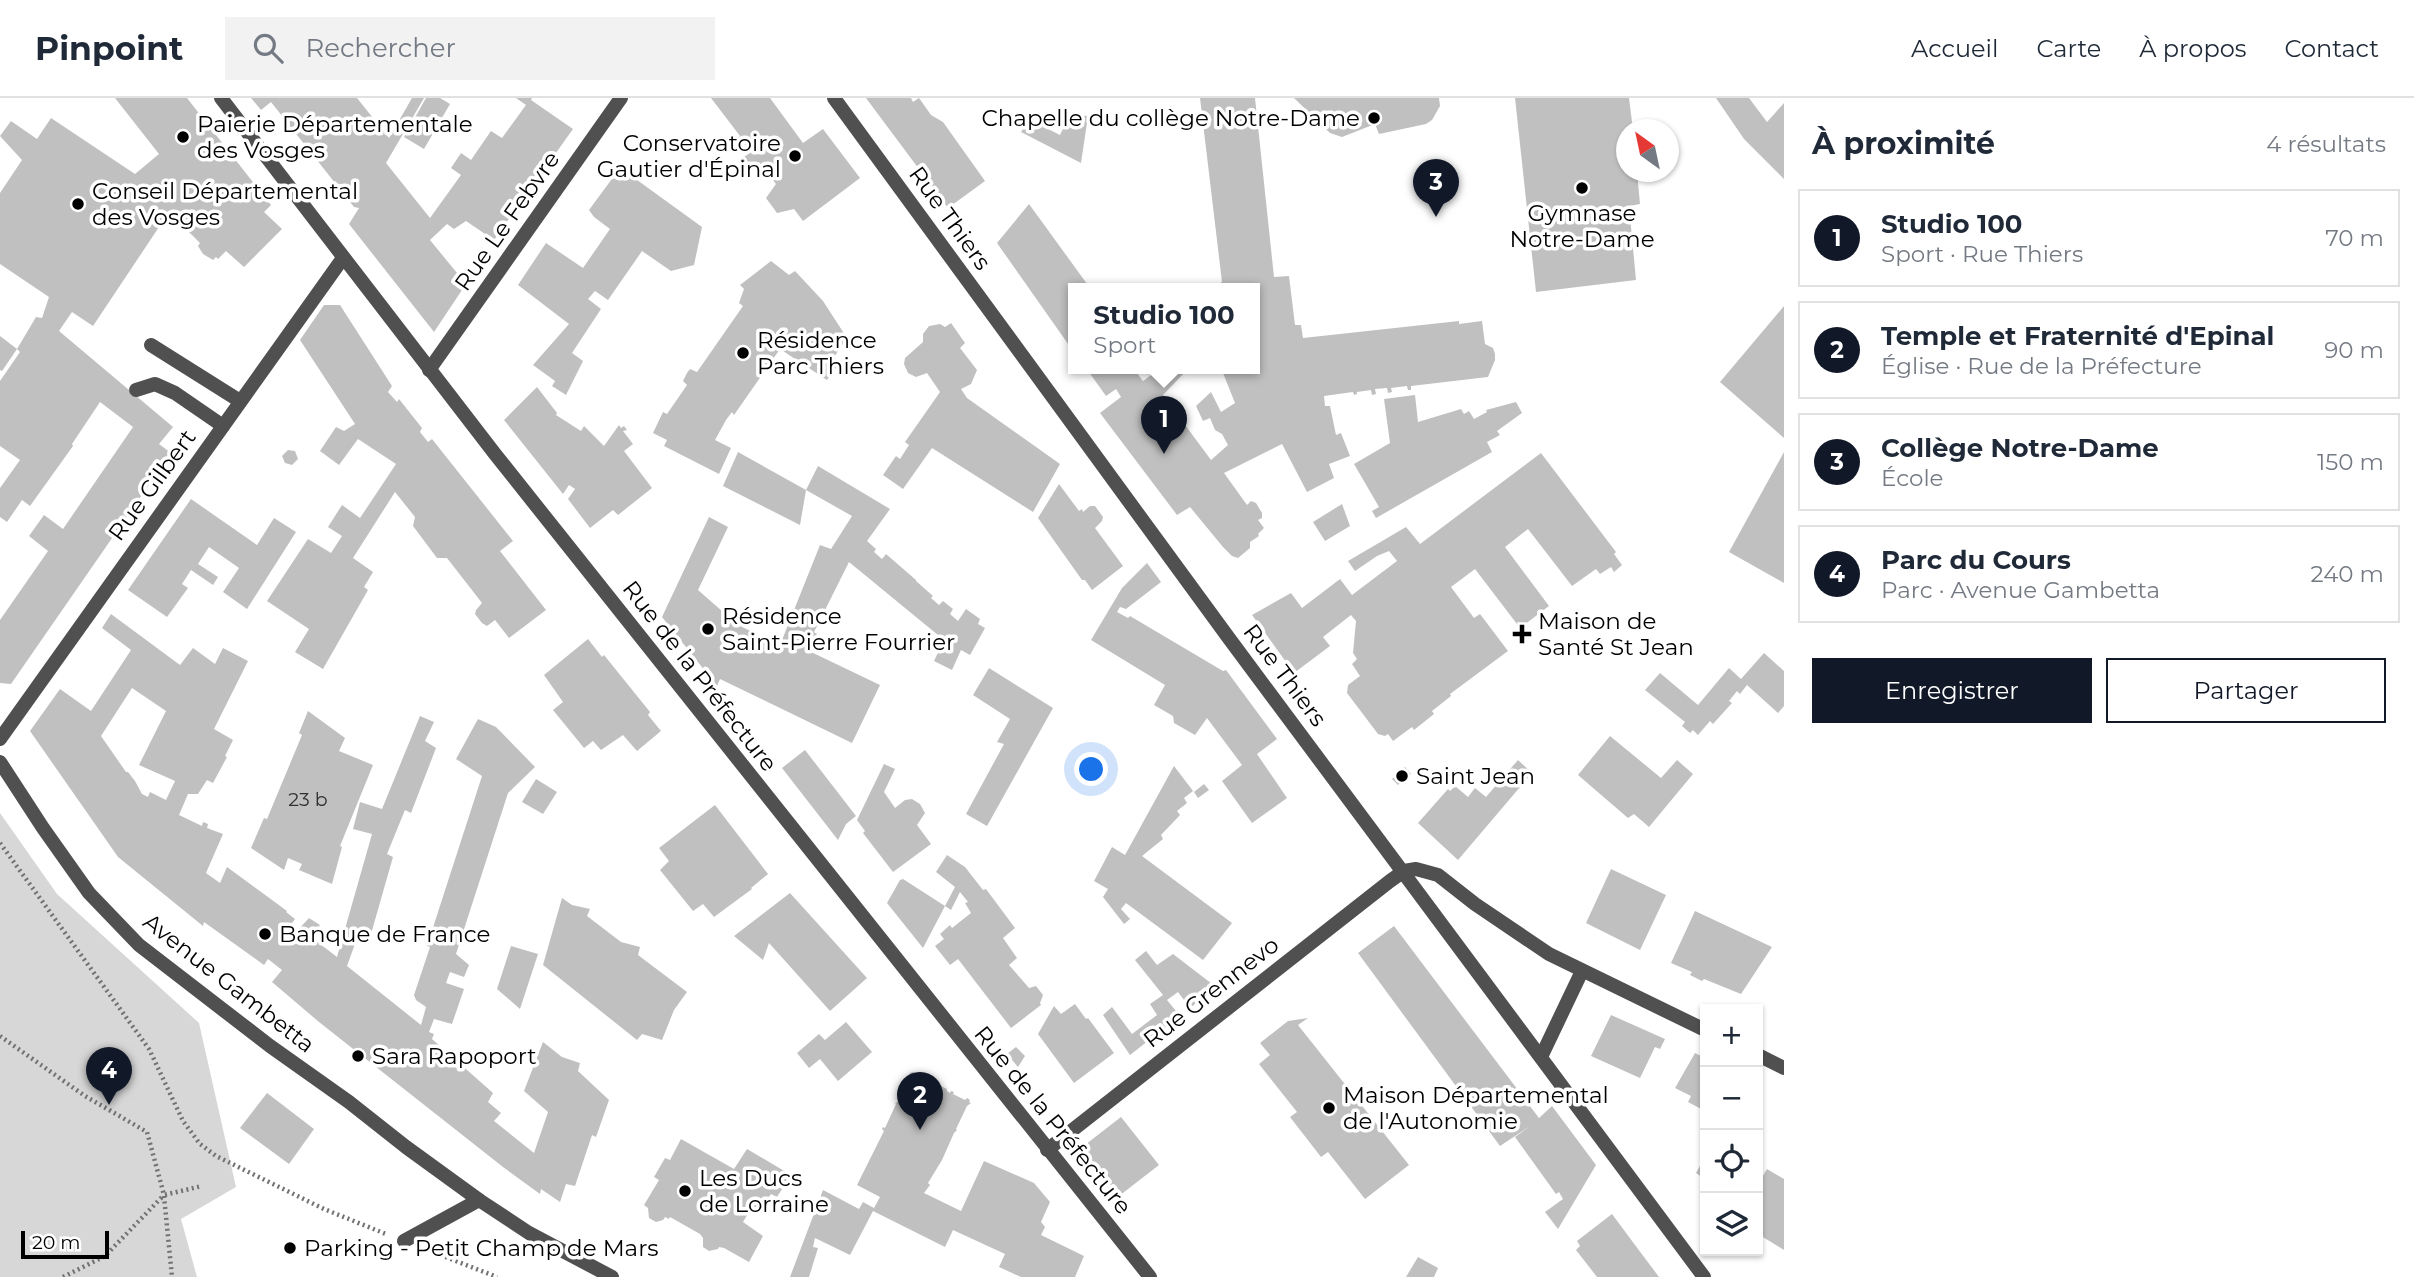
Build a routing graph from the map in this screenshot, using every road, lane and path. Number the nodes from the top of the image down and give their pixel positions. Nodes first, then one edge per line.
1 (221, 98) edge
2 (621, 98) edge
3 (834, 98) edge
4 (343, 258) junction
5 (151, 345) dead end
6 (429, 370) junction
7 (136, 390) dead end
8 (240, 401) junction
9 (223, 426) junction
10 (0, 739) edge
11 (0, 762) edge
12 (0, 843) edge
13 (1404, 871) junction
14 (1582, 971) junction
15 (1700, 1028) edge
16 (0, 1036) edge
17 (1541, 1057) junction
18 (1763, 1058) edge
19 (1784, 1068) edge
20 (1047, 1150) junction
21 (202, 1186) dead end
22 (164, 1195) junction
23 (479, 1200) junction
24 (404, 1241) junction
25 (63, 1277) edge
26 (172, 1277) edge
27 (497, 1277) edge
28 (612, 1277) edge
29 (1150, 1277) edge
30 (1704, 1277) edge

1 - 4 street, Rue de la Préfecture
2 - 6 street, Rue Le Febvre
3 - 13 street, Rue Thiers
4 - 6 street, Rue de la Préfecture
4 - 8 street, Rue Gilbert
5 - 8 street
6 - 20 street, Rue de la Préfecture
7 - 9 street
8 - 9 street, Rue Gilbert
9 - 10 street, Rue Gilbert
11 - 23 street, Avenue Gambetta
12 - 24 path
13 - 14 street
13 - 17 street, Rue Thiers
13 - 20 street, Rue Grennevo
14 - 15 street
14 - 17 street
16 - 22 path
17 - 30 street, Rue Thiers
18 - 19 street
20 - 29 street, Rue de la Préfecture
21 - 22 path
22 - 25 path
22 - 26 path
23 - 24 street
23 - 28 street, Avenue Gambetta
24 - 27 path

